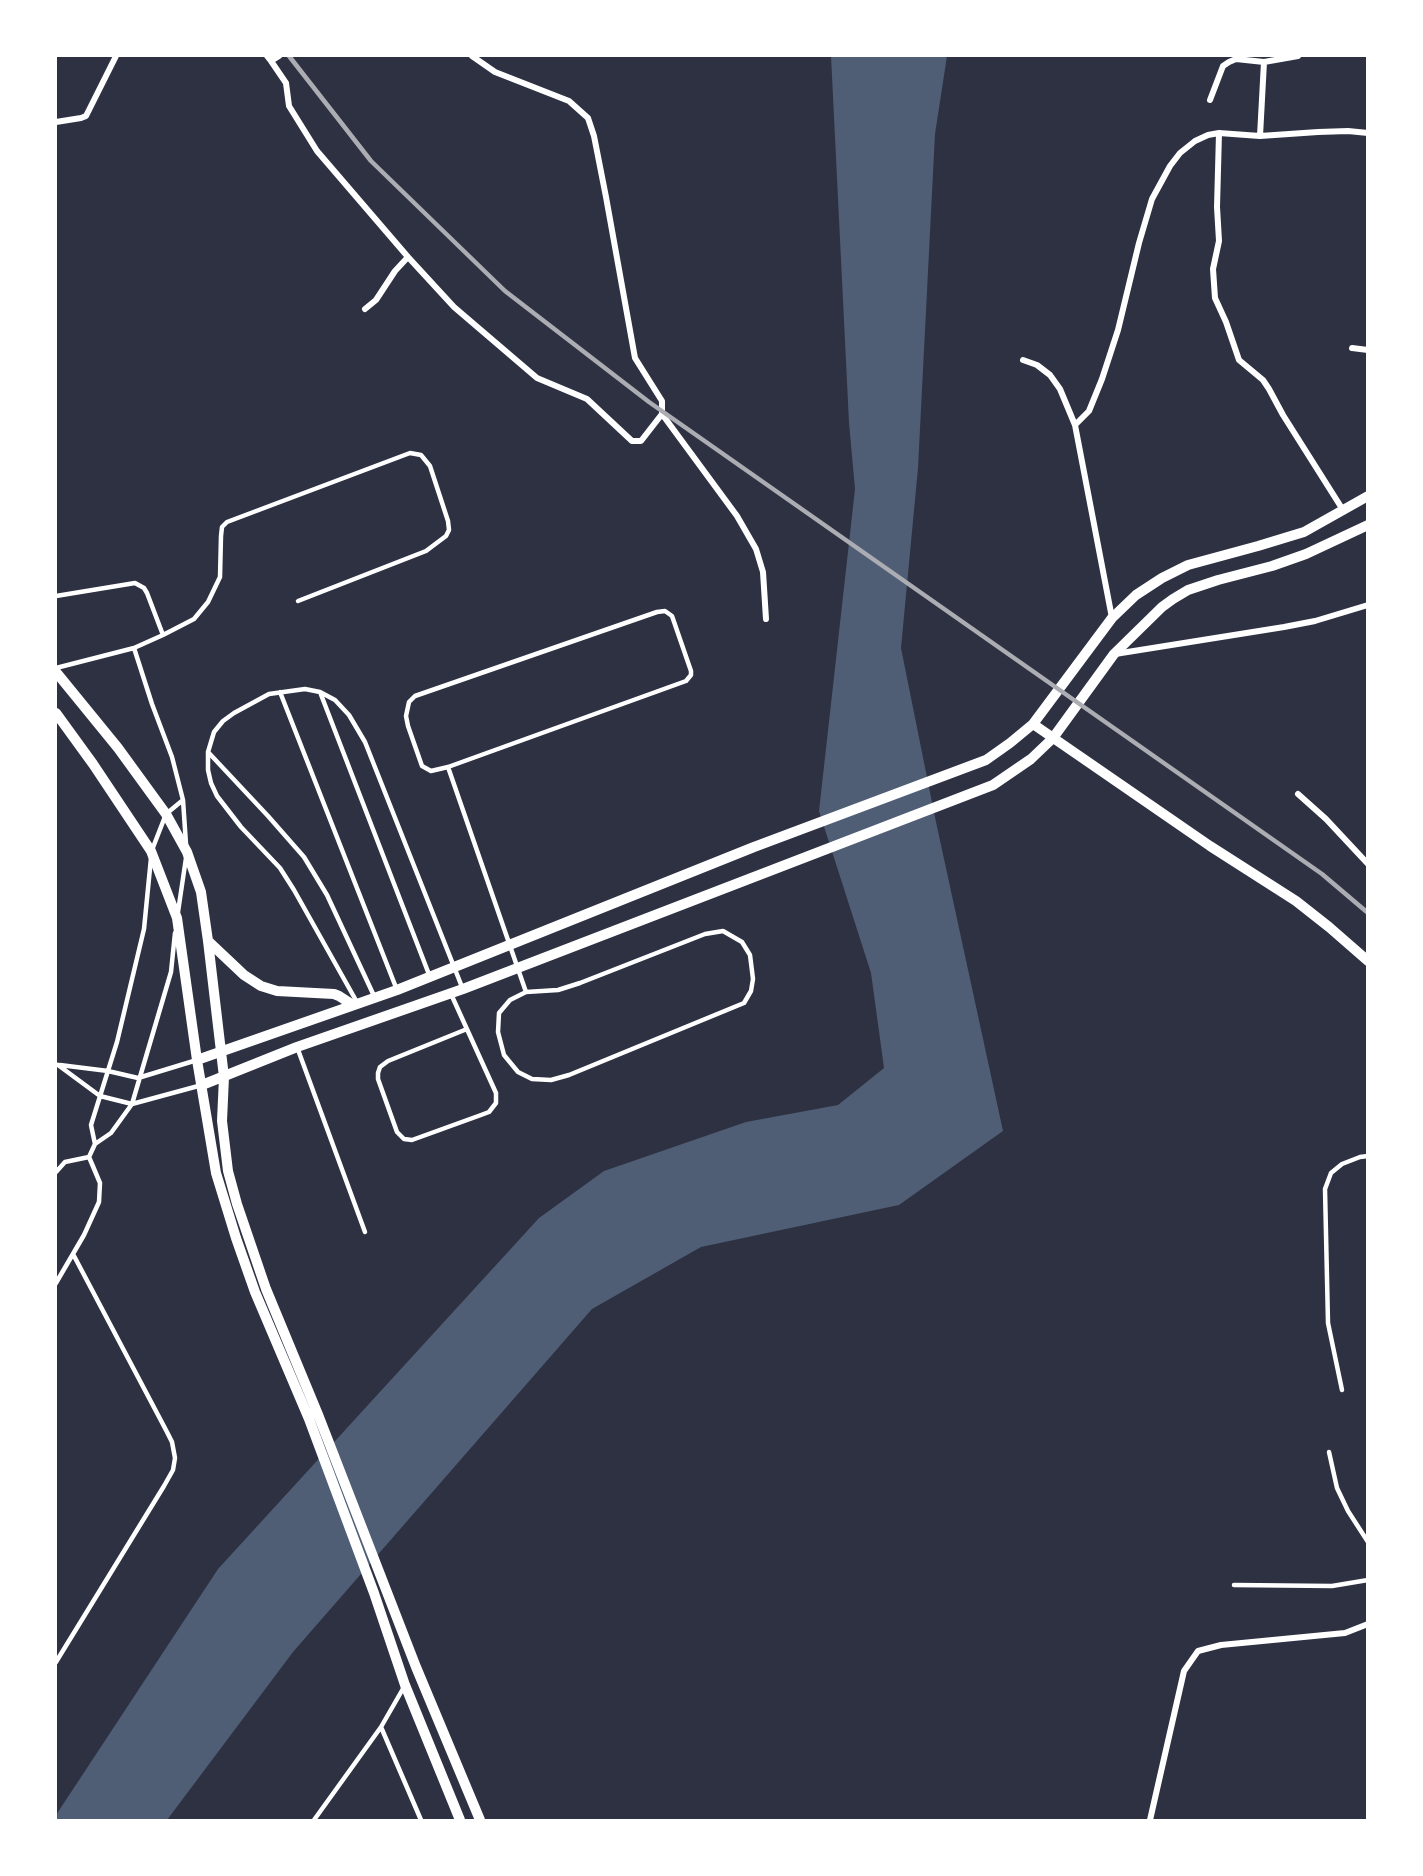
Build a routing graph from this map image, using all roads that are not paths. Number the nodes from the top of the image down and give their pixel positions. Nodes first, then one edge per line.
1 (116, 56) edge
2 (279, 56) edge
3 (472, 56) edge
4 (1298, 56) edge
5 (269, 58) edge
6 (1264, 62) junction
7 (1210, 100) dead end
8 (56, 122) edge
9 (1219, 133) junction
10 (1368, 133) edge
11 (1260, 136) junction
12 (408, 257) junction
13 (365, 309) dead end
14 (1352, 348) dead end
15 (1368, 350) edge
16 (1023, 360) dead end
17 (662, 414) junction
18 (1075, 425) junction
19 (1368, 496) edge
20 (1343, 510) junction
21 (1368, 525) edge
22 (56, 596) edge
23 (298, 601) dead end
24 (1368, 605) edge
25 (1112, 618) junction
26 (766, 619) dead end
27 (163, 635) junction
28 (134, 648) junction
29 (1114, 654) junction
30 (56, 670) edge
31 (280, 692) junction
32 (320, 692) junction
33 (56, 713) edge
34 (1033, 724) junction
35 (1053, 738) junction
36 (208, 752) junction
37 (448, 767) junction
38 (1298, 794) dead end
39 (183, 800) junction
40 (166, 814) junction
41 (151, 852) junction
42 (187, 852) junction
43 (1368, 864) edge
44 (177, 918) junction
45 (208, 941) junction
46 (509, 945) junction
47 (1368, 961) edge
48 (454, 968) junction
49 (516, 969) junction
50 (430, 977) junction
51 (463, 989) junction
52 (397, 990) junction
53 (526, 992) junction
54 (451, 994) junction
55 (375, 998) junction
56 (356, 1004) junction
57 (467, 1029) junction
58 (297, 1047) junction
59 (220, 1052) junction
60 (197, 1060) junction
61 (57, 1065) edge
62 (108, 1071) junction
63 (224, 1077) junction
64 (138, 1078) junction
65 (202, 1085) junction
66 (100, 1096) junction
67 (132, 1104) junction
68 (95, 1144) junction
69 (1368, 1155) edge
70 (89, 1156) junction
71 (56, 1172) edge
72 (366, 1232) dead end
73 (73, 1254) junction
74 (56, 1283) edge
75 (1342, 1390) dead end
76 (314, 1418) junction
77 (1329, 1452) dead end
78 (1368, 1542) edge
79 (1368, 1580) edge
80 (1234, 1585) dead end
81 (380, 1592) junction
82 (1368, 1624) edge
83 (56, 1662) edge
84 (405, 1685) junction
85 (381, 1727) junction
86 (476, 1819) edge
87 (314, 1821) edge
88 (421, 1821) edge
89 (460, 1821) edge
90 (1150, 1821) edge

1 - 8 street
2 - 5 street
3 - 17 street
4 - 6 street
5 - 12 street
6 - 7 street
6 - 11 street
9 - 11 street
9 - 18 street
9 - 20 street
10 - 11 street
12 - 13 street
12 - 17 street
14 - 15 street
16 - 18 street
17 - 26 street
18 - 25 street
19 - 20 street
20 - 25 street
21 - 29 street
22 - 27 lane
23 - 27 lane
24 - 29 street
25 - 34 street
27 - 28 lane
28 - 30 lane
28 - 39 lane
29 - 35 street
30 - 40 street
31 - 32 lane
31 - 36 lane
31 - 52 lane
32 - 48 lane
32 - 50 lane
33 - 41 street
34 - 35 street
34 - 46 street
35 - 47 street
35 - 49 street
36 - 55 lane
36 - 56 lane
37 - 37 lane
37 - 46 lane
38 - 43 street
39 - 40 lane
39 - 42 lane
40 - 41 lane
40 - 42 street
41 - 44 street
41 - 62 lane
42 - 44 lane
42 - 45 street
44 - 60 street
44 - 64 lane
45 - 56 street
45 - 59 street
46 - 48 street
46 - 49 lane
48 - 50 street
48 - 51 lane
49 - 51 street
49 - 53 lane
50 - 52 street
51 - 54 street
52 - 55 street
53 - 53 lane
54 - 57 lane
54 - 58 street
55 - 56 street
56 - 59 street
57 - 57 lane
58 - 63 street
58 - 72 lane
59 - 60 street
59 - 63 street
60 - 64 lane
60 - 65 street
61 - 62 lane
61 - 66 lane
62 - 64 lane
62 - 66 lane
63 - 65 street
63 - 76 street
64 - 67 lane
65 - 67 lane
65 - 76 street
66 - 67 lane
66 - 68 lane
67 - 68 lane
68 - 70 lane
69 - 75 lane
70 - 71 lane
70 - 73 lane
73 - 74 lane
73 - 83 lane
76 - 81 street
77 - 78 lane
79 - 80 lane
81 - 84 street
81 - 86 street
82 - 90 street
84 - 85 lane
84 - 89 street
85 - 87 lane
85 - 88 lane

